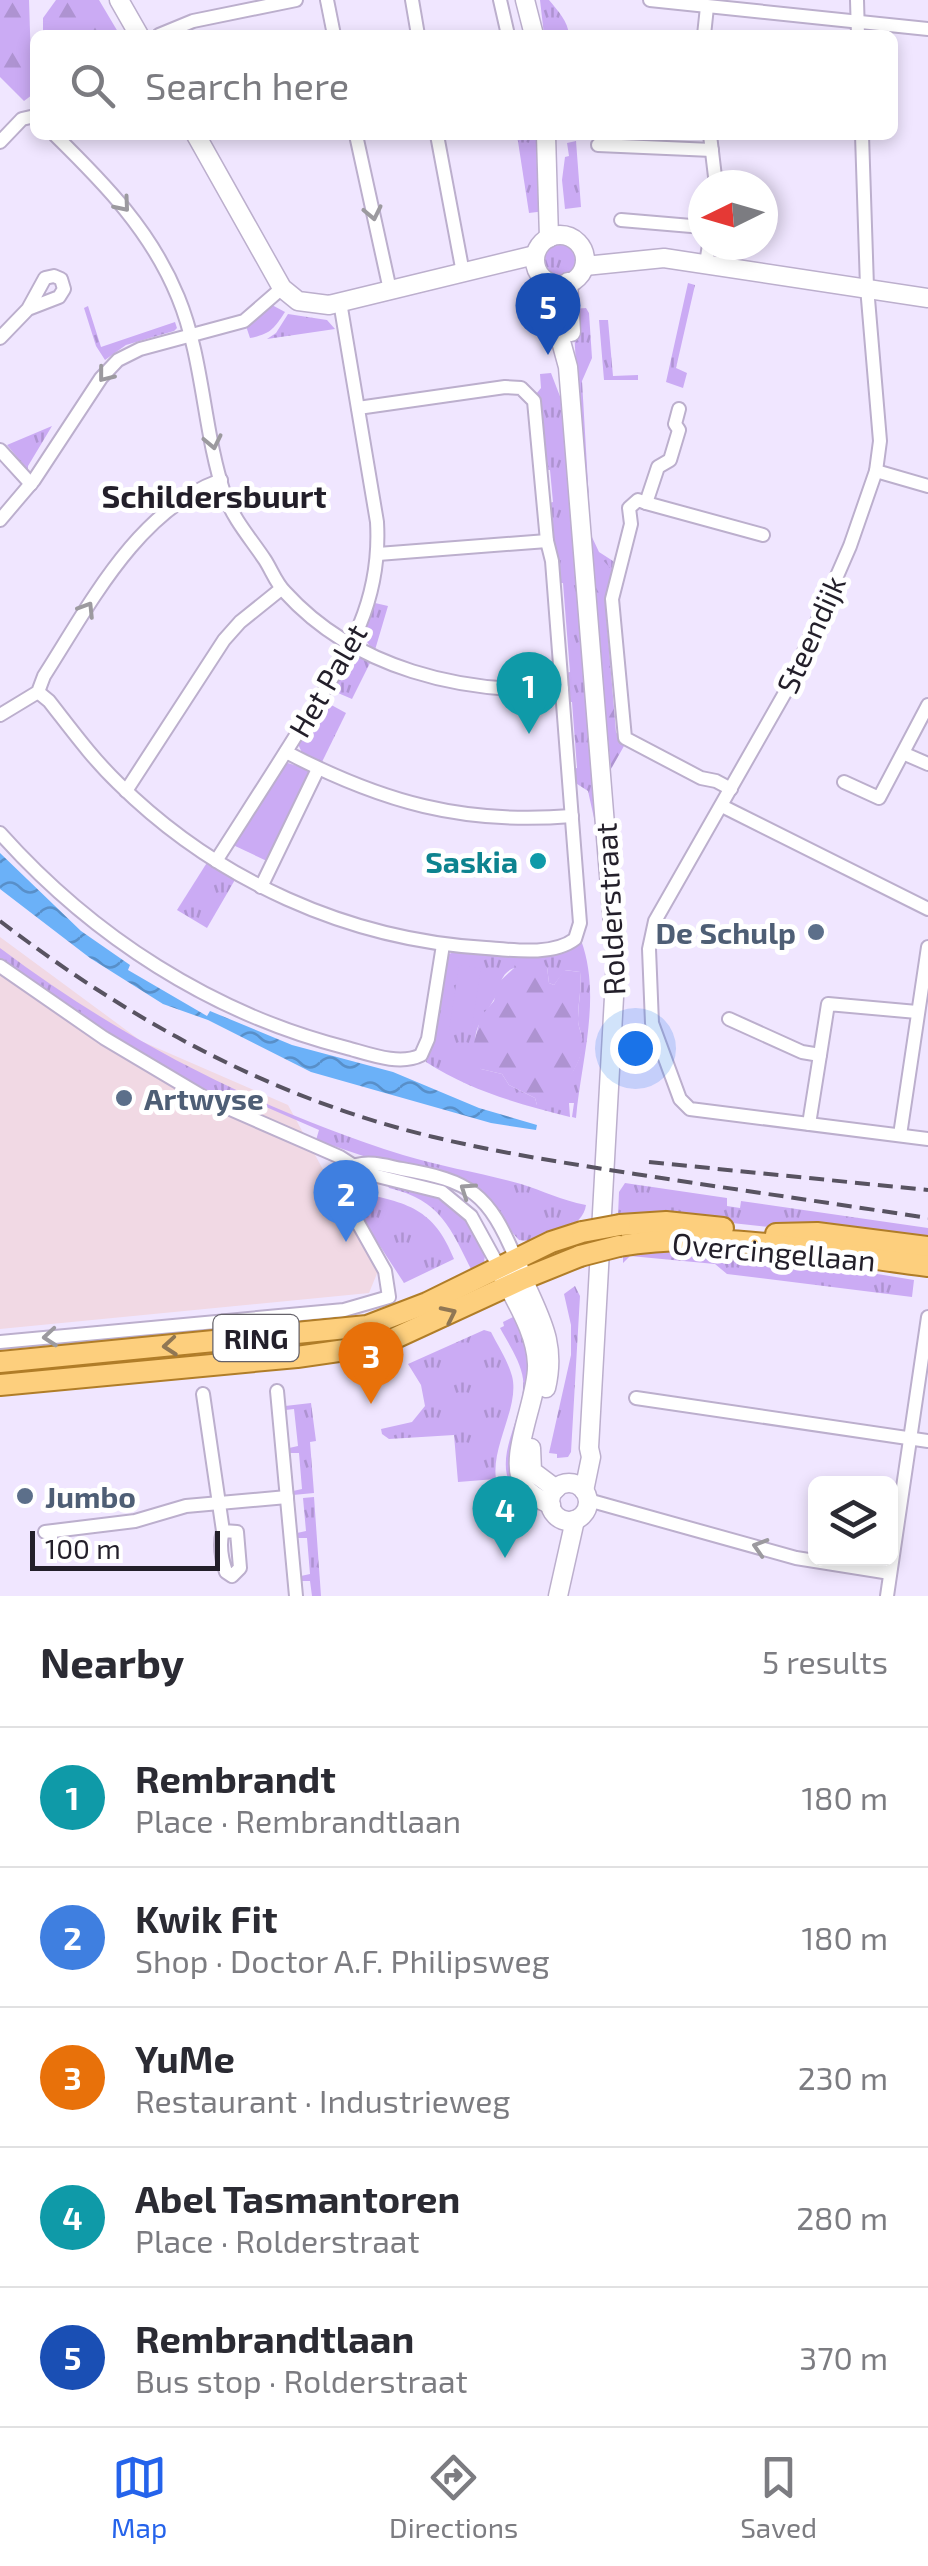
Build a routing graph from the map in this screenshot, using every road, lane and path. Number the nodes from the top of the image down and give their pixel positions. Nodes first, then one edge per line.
1 (119, 0) edge
2 (296, 0) edge
3 (327, 0) edge
4 (412, 0) edge
5 (500, 0) edge
6 (525, 0) edge
7 (537, 0) edge
8 (650, 0) edge
9 (856, 0) edge
10 (707, 7) junction
11 (858, 28) edge
12 (928, 29) edge
13 (136, 30) edge
14 (172, 30) edge
15 (333, 30) edge
16 (417, 30) edge
17 (507, 30) edge
18 (534, 30) edge
19 (536, 30) edge
20 (705, 30) edge
21 (30, 117) edge
22 (60, 140) edge
23 (199, 140) edge
24 (357, 140) edge
25 (438, 140) edge
26 (548, 140) edge
27 (711, 140) edge
28 (862, 140) edge
29 (0, 142) edge
30 (598, 145) dead end
31 (712, 150) junction
32 (714, 170) edge
33 (620, 220) dead end
34 (688, 226) edge
35 (557, 237) junction
36 (688, 256) edge
37 (583, 258) junction
38 (737, 260) edge
39 (472, 272) junction
40 (549, 274) junction
41 (867, 287) junction
42 (282, 288) junction
43 (390, 290) junction
44 (928, 298) edge
45 (340, 302) junction
46 (28, 309) dead end
47 (190, 336) junction
48 (0, 338) edge
49 (358, 408) junction
50 (678, 409) dead end
51 (0, 450) edge
52 (876, 471) junction
53 (221, 480) junction
54 (31, 484) junction
55 (928, 486) edge
56 (646, 503) junction
57 (0, 520) edge
58 (762, 535) dead end
59 (547, 541) junction
60 (378, 554) junction
61 (281, 589) junction
62 (353, 644) junction
63 (562, 690) junction
64 (38, 692) junction
65 (928, 706) edge
66 (0, 716) edge
67 (286, 752) junction
68 (905, 754) junction
69 (928, 764) edge
70 (318, 768) junction
71 (844, 782) dead end
72 (731, 789) junction
73 (126, 791) junction
74 (722, 806) junction
75 (572, 816) junction
76 (0, 833) edge
77 (216, 861) junction
78 (261, 887) junction
79 (928, 909) edge
80 (443, 945) junction
81 (928, 947) edge
82 (0, 966) edge
83 (916, 1012) junction
84 (729, 1019) dead end
85 (820, 1056) junction
86 (809, 1124) junction
87 (900, 1135) junction
88 (928, 1138) edge
89 (356, 1164) junction
90 (620, 1235) junction
91 (774, 1240) junction
92 (928, 1247) edge
93 (928, 1256) edge
94 (928, 1266) edge
95 (512, 1272) junction
96 (928, 1277) edge
97 (928, 1317) edge
98 (0, 1342) edge
99 (0, 1362) edge
100 (0, 1385) edge
101 (277, 1391) dead end
102 (203, 1394) dead end
103 (636, 1398) dead end
104 (910, 1438) junction
105 (928, 1442) edge
106 (287, 1497) junction
107 (573, 1501) junction
108 (220, 1503) junction
109 (46, 1532) dead end
110 (223, 1532) dead end
111 (890, 1573) junction
112 (296, 1596) edge
113 (558, 1596) edge
114 (887, 1596) edge

1 - 13 main road
2 - 14 street
3 - 15 street
4 - 16 street
5 - 17 street
6 - 18 main road
7 - 19 main road
8 - 10 street
9 - 11 street
10 - 11 street
10 - 20 street
11 - 12 street
21 - 29 street
22 -> 47 street
23 - 42 main road
24 -> 43 street
25 - 39 street
26 - 35 main road
27 - 31 street
28 - 41 street, Steendijk
30 - 31 street
31 - 32 street
33 - 34 street
35 - 37 main road
35 - 40 main road
36 - 37 main road
37 - 40 main road
38 - 41 main road
39 - 40 main road
39 - 43 main road
40 - 107 main road, Rolderstraat
41 - 44 main road
41 - 52 street, Steendijk
42 - 45 main road
42 - 47 street
43 - 45 main road
45 - 49 street, Het Palet
46 - 48 street
47 -> 53 street
47 -> 54 street
49 - 59 street
49 - 60 street, Het Palet
50 - 56 street
51 - 54 street
52 - 55 street
52 - 72 street, Steendijk
53 - 61 street
64 -> 53 street
54 - 57 street
56 - 58 street
56 - 72 street
59 - 60 street
59 - 63 street
60 - 62 street, Het Palet
61 - 62 street
61 - 73 street
62 - 63 street
62 - 67 street, Het Palet
63 - 75 street
64 - 66 street
64 - 73 street
65 - 68 street
67 - 70 street
67 - 77 street, Het Palet
68 - 69 street
68 - 71 street
70 - 75 street
70 - 78 street, Het Palet
72 - 74 street, Steendijk
73 - 77 street
74 - 79 street
74 - 86 street, Steendijk
75 - 80 street
76 - 80 street
77 - 78 street
78 - 80 street
81 - 83 street
82 - 89 street
83 - 85 street
83 - 87 street
84 - 85 street
85 - 86 street
86 - 87 street
87 - 88 street
89 - 95 street
89 -> 98 street
90 - 91 main road, Overcingellaan / RING
90 - 95 main road, Overcingellaan / RING, bridge
90 - 95 main road, Overcingellaan / RING, bridge
91 - 92 main road
91 - 93 main road, Overcingellaan / RING
91 - 94 main road, Overcingellaan / RING
91 - 96 main road
95 -> 99 main road, RING
100 -> 95 main road, RING
95 - 107 main road
97 - 104 street
101 - 106 street
102 - 108 street
103 - 104 street
104 - 105 street
104 - 111 street
106 - 108 street
106 - 112 street
111 -> 107 street
107 - 113 main road, Rolderstraat
108 - 109 street
108 - 110 street
111 - 114 street

